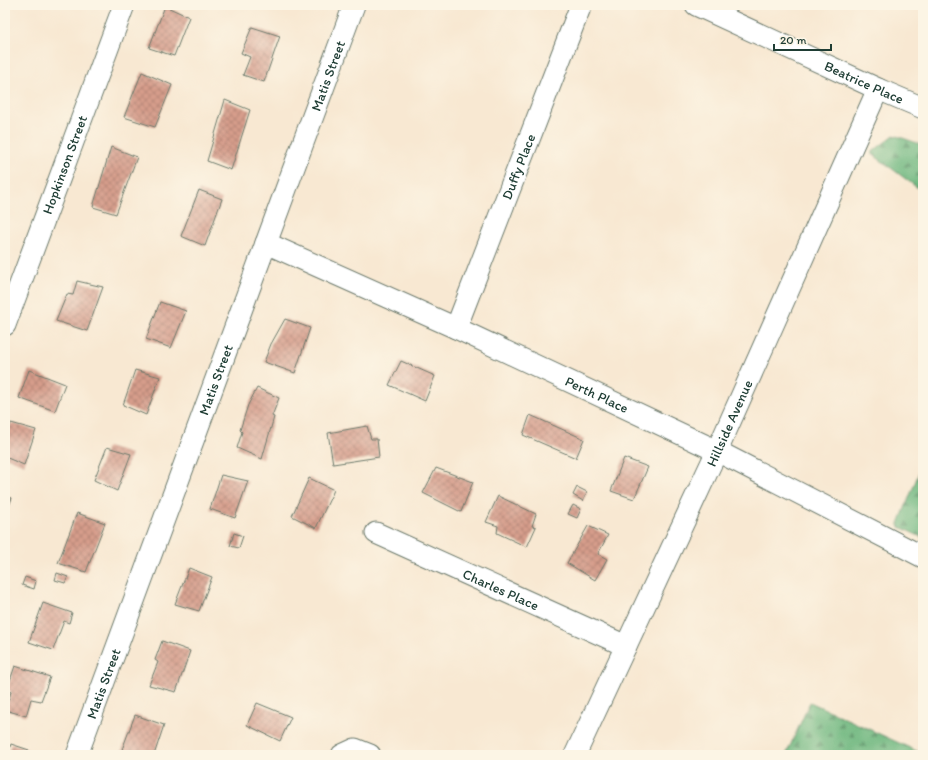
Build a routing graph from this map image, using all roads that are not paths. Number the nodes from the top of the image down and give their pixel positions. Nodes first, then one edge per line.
1 (124, 5) edge
2 (354, 5) edge
3 (581, 5) edge
4 (696, 5) edge
5 (878, 89) junction
6 (923, 108) edge
7 (266, 243) junction
8 (5, 325) edge
9 (456, 328) junction
10 (717, 451) junction
11 (376, 533) dead end
12 (923, 557) edge
13 (626, 646) junction
14 (77, 755) edge
15 (342, 755) edge
16 (370, 755) edge
17 (574, 755) edge

1 - 8 street, Hopkinson Street
2 - 7 street, Matis Street
3 - 9 street, Duffy Place
4 - 5 street, Beatrice Place
5 - 6 street, Beatrice Place
5 - 10 street, Hillside Avenue
7 - 9 street, Perth Place
7 - 14 street, Matis Street
9 - 10 street, Perth Place
10 - 12 street, Perth Place
10 - 13 street, Hillside Avenue
11 - 13 street, Charles Place
13 - 17 street, Hillside Avenue
15 - 16 street

